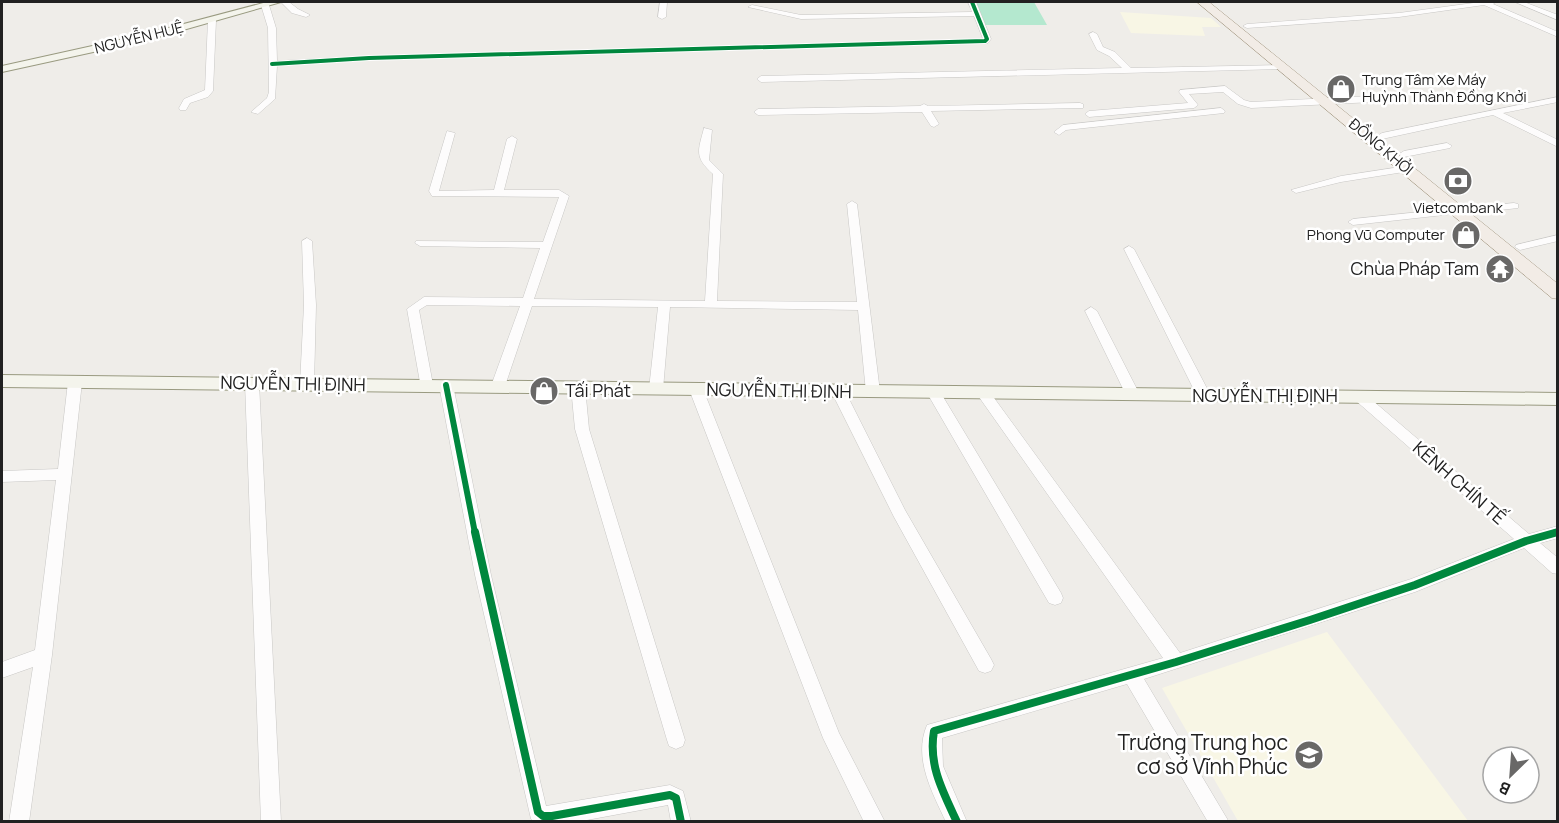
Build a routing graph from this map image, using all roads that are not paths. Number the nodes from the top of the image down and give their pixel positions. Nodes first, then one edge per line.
1 (285, 2) edge
2 (663, 2) edge
3 (972, 2) edge
4 (1203, 2) edge
5 (1215, 2) edge
6 (1493, 2) edge
7 (1519, 2) edge
8 (266, 3) edge
9 (1484, 3) edge
10 (1473, 4) junction
11 (752, 7) dead end
12 (977, 14) junction
13 (306, 15) dead end
14 (662, 17) dead end
15 (1502, 17) dead end
16 (1557, 18) edge
17 (212, 20) junction
18 (1247, 26) junction
19 (1094, 34) dead end
20 (1557, 35) edge
21 (1216, 62) dead end
22 (272, 64) junction
23 (1282, 67) junction
24 (2, 69) edge
25 (1225, 69) junction
26 (1128, 70) junction
27 (761, 79) dead end
28 (1181, 81) junction
29 (1373, 99) dead end
30 (1557, 99) edge
31 (1330, 100) junction
32 (1544, 101) junction
33 (1080, 106) dead end
34 (183, 108) dead end
35 (924, 108) junction
36 (1557, 108) edge
37 (1221, 111) dead end
38 (255, 112) dead end
39 (758, 112) dead end
40 (1493, 112) junction
41 (1089, 114) dead end
42 (1156, 118) junction
43 (934, 124) dead end
44 (1165, 127) dead end
45 (707, 130) dead end
46 (1059, 132) dead end
47 (450, 133) dead end
48 (1382, 136) junction
49 (512, 139) dead end
50 (1557, 144) edge
51 (1447, 146) dead end
52 (1404, 154) junction
53 (1407, 169) junction
54 (1296, 190) dead end
55 (498, 194) junction
56 (852, 204) dead end
57 (1514, 206) dead end
58 (1474, 210) junction
59 (1458, 211) junction
60 (1353, 222) dead end
61 (307, 241) dead end
62 (1555, 241) edge
63 (420, 243) dead end
64 (546, 245) junction
65 (1520, 247) junction
66 (1129, 249) dead end
67 (1557, 277) edge
68 (1557, 294) edge
69 (526, 303) junction
70 (664, 304) junction
71 (711, 304) junction
72 (864, 306) junction
73 (1091, 311) dead end
74 (2, 381) edge
75 (75, 382) junction
76 (252, 383) junction
77 (307, 384) junction
78 (426, 385) junction
79 (446, 385) junction
80 (498, 386) junction
81 (578, 387) junction
82 (656, 389) junction
83 (696, 389) junction
84 (838, 391) junction
85 (873, 392) junction
86 (934, 393) junction
87 (984, 393) junction
88 (1132, 395) junction
89 (1204, 396) junction
90 (1360, 397) junction
91 (1557, 399) edge
92 (64, 474) junction
93 (2, 476) edge
94 (1557, 532) edge
95 (1526, 541) junction
96 (1557, 568) edge
97 (1055, 598) dead end
98 (43, 656) junction
99 (1176, 662) junction
100 (985, 665) dead end
101 (2, 670) edge
102 (1131, 674) junction
103 (676, 740) dead end
104 (19, 822) edge
105 (271, 822) edge
106 (681, 822) edge
107 (875, 822) edge
108 (957, 822) edge
109 (1219, 822) edge

1 - 13 street
2 - 14 street
3 - 12 street
4 - 23 main road, ĐỒNG KHỞI
5 - 18 main road, ĐỒNG KHỞI
6 - 9 street
7 - 16 street
8 - 17 main road, NGUYỄN HUỆ
8 - 22 street
9 - 10 street
9 - 20 street
10 - 15 street
10 - 18 street
11 - 12 street
12 - 22 street
17 - 24 main road, NGUYỄN HUỆ
17 - 34 street
18 - 31 main road, ĐỒNG KHỞI
19 - 26 street
21 - 25 street
22 - 38 street
23 - 25 street
23 - 31 main road, ĐỒNG KHỞI
25 - 28 street
26 - 27 street
26 - 28 street
28 - 31 street
28 - 41 street
29 - 31 street
30 - 32 street
31 - 48 main road, ĐỒNG KHỞI
31 - 53 main road, ĐỒNG KHỞI
32 - 36 street
32 - 40 street
33 - 35 street
35 - 39 street
35 - 43 street
37 - 42 street
40 - 48 street
40 - 50 street
42 - 44 street
42 - 46 street
45 - 71 street
47 - 55 street
48 - 52 main road, ĐỒNG KHỞI
49 - 55 street
51 - 52 street
52 - 58 main road, ĐỒNG KHỞI
53 - 54 street
53 - 59 main road, ĐỒNG KHỞI
55 - 64 street
56 - 72 street
57 - 58 street
58 - 65 main road, ĐỒNG KHỞI
59 - 60 street
59 - 68 main road, ĐỒNG KHỞI
61 - 77 street
62 - 65 street
63 - 64 street
64 - 69 street
65 - 67 main road, ĐỒNG KHỞI
66 - 89 street
69 - 70 street
69 - 78 street
69 - 80 street
70 - 71 street
70 - 82 street
71 - 72 street
72 - 85 street
73 - 88 street
74 - 75 main road, NGUYỄN THỊ ĐỊNH
75 - 76 main road, NGUYỄN THỊ ĐỊNH
75 - 92 street
76 - 77 main road, NGUYỄN THỊ ĐỊNH
76 - 105 street
77 - 78 main road, NGUYỄN THỊ ĐỊNH
78 - 79 main road, NGUYỄN THỊ ĐỊNH
79 - 80 main road, NGUYỄN THỊ ĐỊNH
79 - 106 street
80 - 81 main road, NGUYỄN THỊ ĐỊNH
81 - 82 main road, NGUYỄN THỊ ĐỊNH
81 - 103 street
82 - 83 main road, NGUYỄN THỊ ĐỊNH
83 - 84 main road, NGUYỄN THỊ ĐỊNH
83 - 107 street
84 - 85 main road, NGUYỄN THỊ ĐỊNH
84 - 100 street
85 - 86 main road, NGUYỄN THỊ ĐỊNH
86 - 87 main road, NGUYỄN THỊ ĐỊNH
86 - 97 street
87 - 88 main road, NGUYỄN THỊ ĐỊNH
87 - 99 street
88 - 89 main road, NGUYỄN THỊ ĐỊNH
89 - 90 main road, NGUYỄN THỊ ĐỊNH
90 - 91 main road, NGUYỄN THỊ ĐỊNH
90 - 95 street, KÊNH CHÍN TẾ
92 - 93 street
92 - 98 street
94 - 95 street
95 - 96 street, KÊNH CHÍN TẾ
95 - 99 street
98 - 101 street
98 - 104 street
99 - 102 street
102 - 108 street
102 - 109 street

